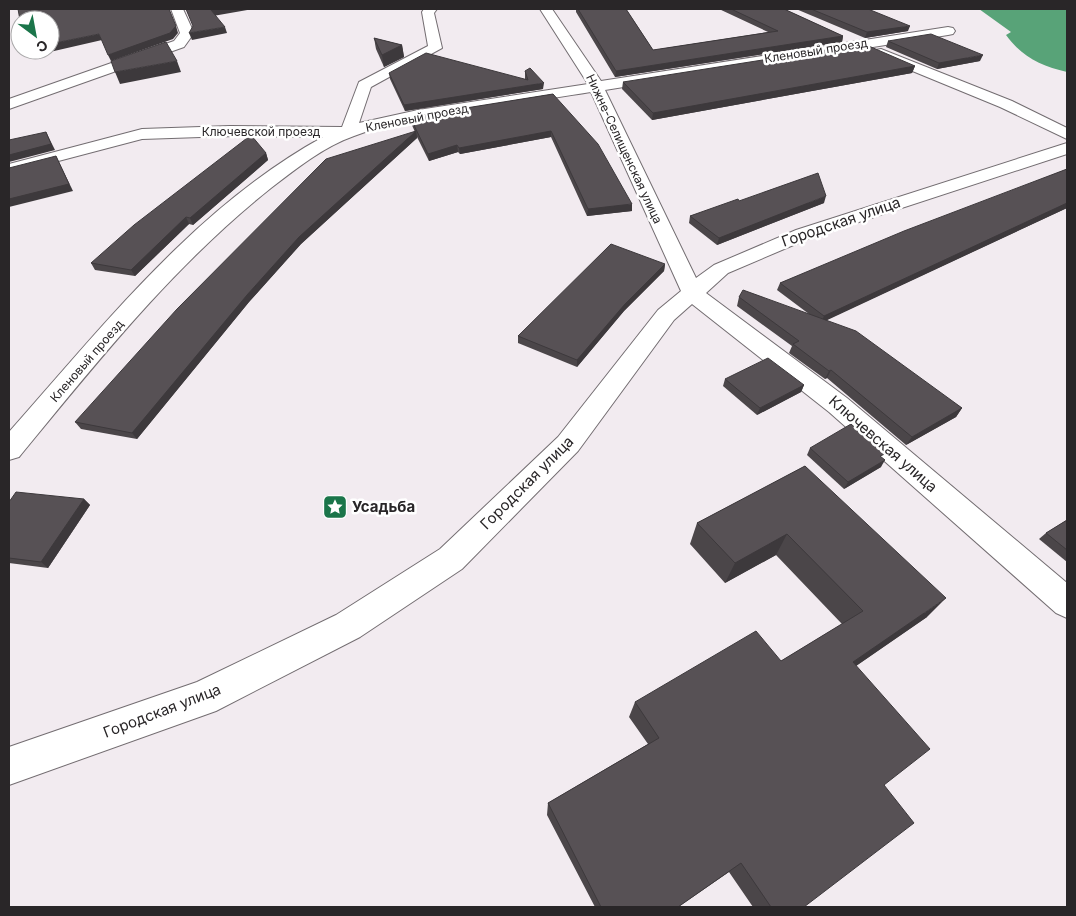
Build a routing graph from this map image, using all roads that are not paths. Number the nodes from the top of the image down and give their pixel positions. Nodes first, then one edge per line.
1 (177, 9) edge
2 (431, 9) edge
3 (546, 9) edge
4 (948, 31) dead end
5 (834, 32) edge
6 (860, 44) junction
7 (598, 88) junction
8 (9, 104) edge
9 (348, 132) junction
10 (1067, 134) edge
11 (1067, 148) edge
12 (9, 169) edge
13 (693, 294) junction
14 (9, 450) edge
15 (1067, 603) edge
16 (9, 766) edge

1 - 8 street
2 - 9 street
3 - 7 street, Нижне-Селищенская улица
4 - 6 street, Кленовый проезд
5 - 6 street
6 - 7 street, Кленовый проезд
6 - 10 street
7 - 9 street, Кленовый проезд
7 - 13 street, Нижне-Селищенская улица
9 - 12 street, Ключевской проезд
9 - 14 street, Кленовый проезд
11 - 13 street, Городская улица
13 - 15 street, Ключевская улица
13 - 16 street, Городская улица

